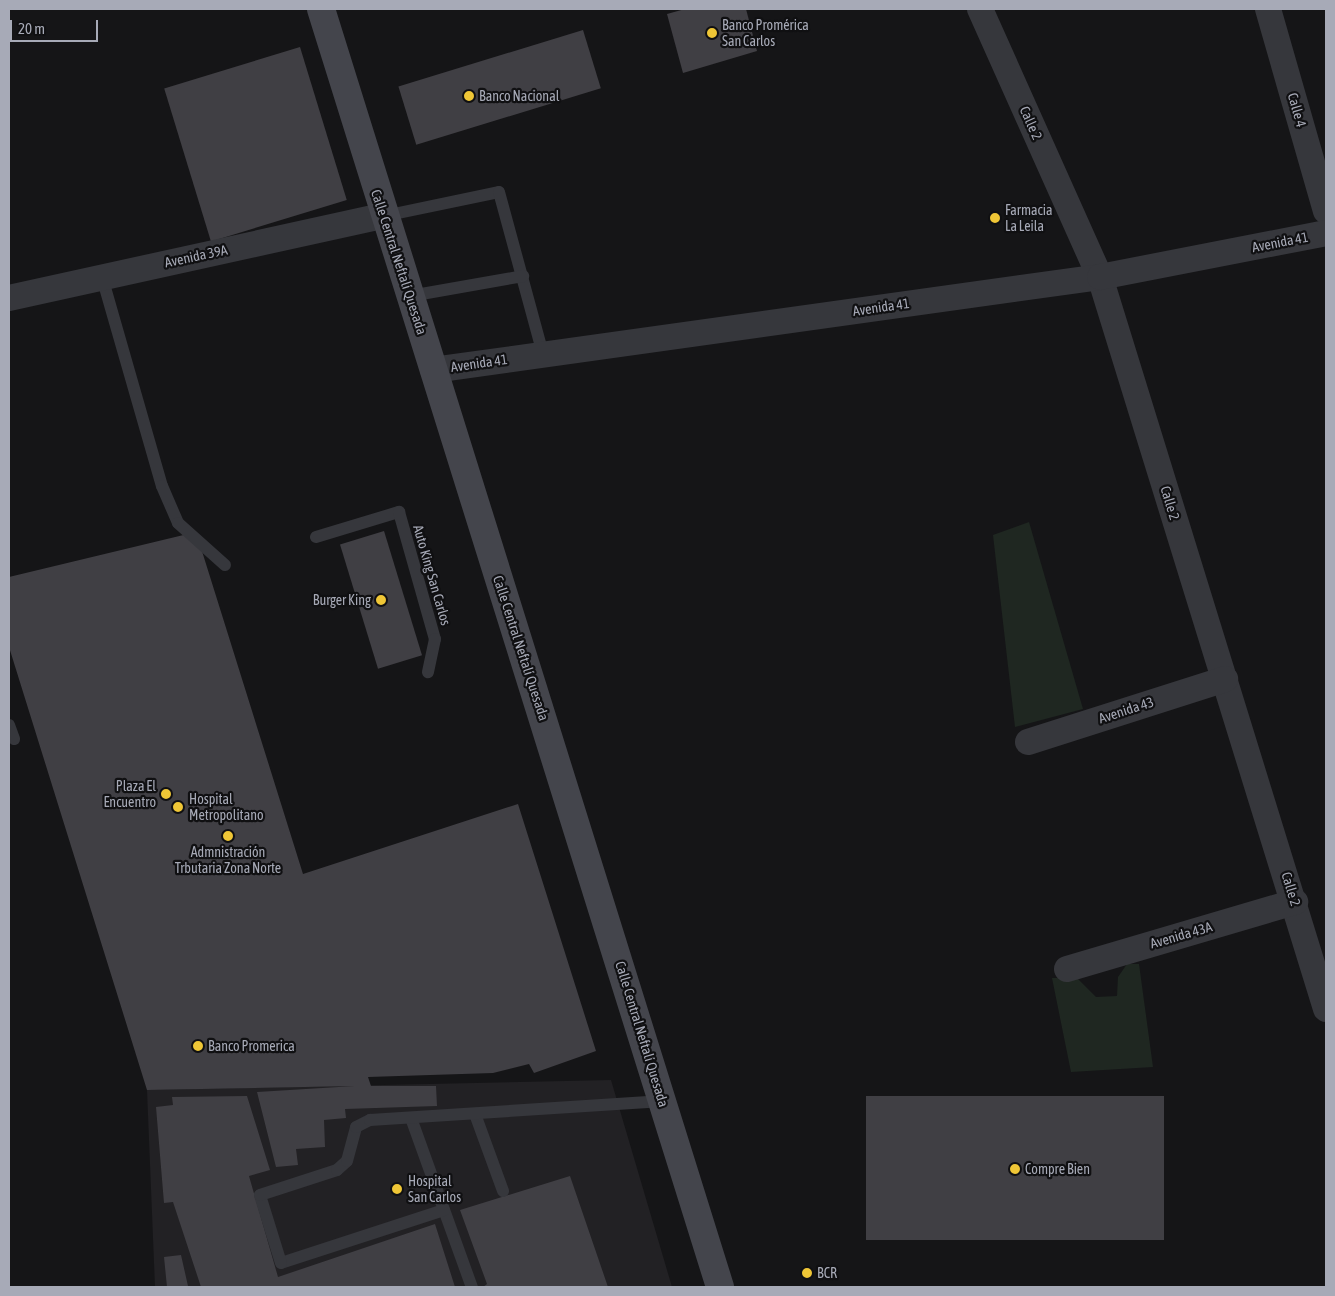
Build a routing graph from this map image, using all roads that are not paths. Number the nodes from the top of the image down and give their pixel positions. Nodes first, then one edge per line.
1 (320, 9) edge
2 (980, 9) edge
3 (1268, 9) edge
4 (1326, 211) edge
5 (383, 216) junction
6 (1326, 233) edge
7 (523, 276) junction
8 (102, 277) junction
9 (1100, 277) junction
10 (410, 296) junction
11 (9, 298) edge
12 (543, 354) junction
13 (433, 370) junction
14 (316, 537) dead end
15 (225, 565) dead end
16 (428, 672) dead end
17 (1225, 679) junction
18 (9, 725) edge
19 (14, 738) dead end
20 (1028, 742) dead end
21 (1295, 902) junction
22 (1067, 969) dead end
23 (1326, 1009) edge
24 (664, 1101) junction
25 (475, 1114) junction
26 (411, 1118) junction
27 (503, 1191) dead end
28 (444, 1210) junction
29 (472, 1287) edge
30 (720, 1287) edge

1 - 5 main road, Calle Central Neftalí Quesada
2 - 9 street, Calle 2
3 - 4 street, Calle 4
5 - 7 lane
5 - 8 street, Avenida 39A
5 - 10 main road, Calle Central Neftalí Quesada
6 - 9 street, Avenida 41
7 - 10 lane
7 - 12 lane
8 - 11 street, Avenida 39A
8 - 15 lane
9 - 12 street, Avenida 41
9 - 17 street, Calle 2
10 - 13 main road, Calle Central Neftalí Quesada
12 - 13 street, Avenida 41
13 - 24 main road, Calle Central Neftalí Quesada
14 - 16 lane, Auto King San Carlos
17 - 20 street, Avenida 43
17 - 21 street, Calle 2
18 - 19 lane
21 - 22 street, Avenida 43A
21 - 23 street, Calle 2
24 - 25 lane
24 - 30 main road, Calle Central Neftalí Quesada
25 - 26 lane
25 - 27 lane
26 - 28 lane
26 - 28 lane
28 - 29 lane

